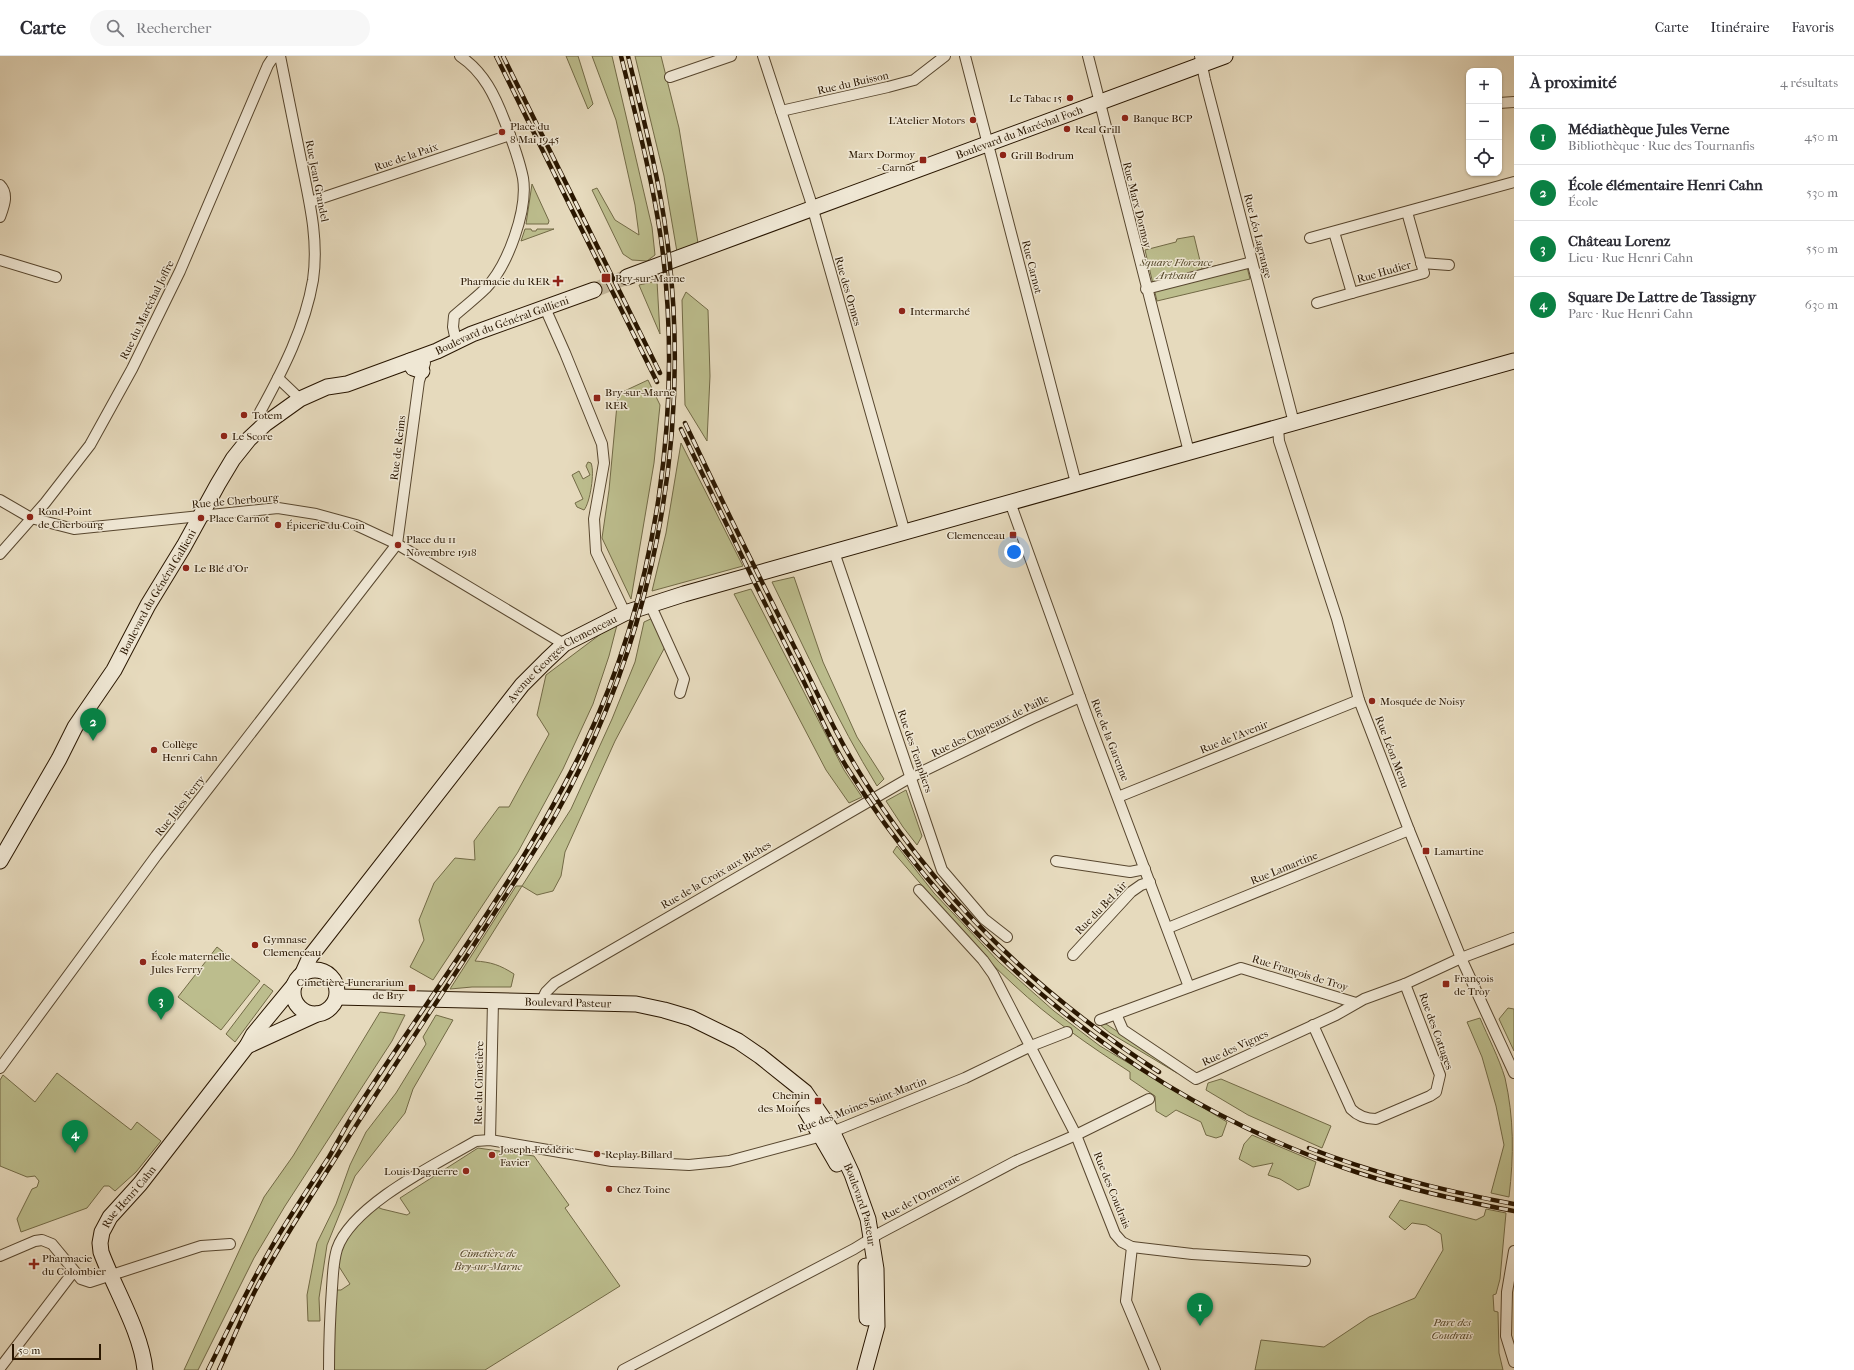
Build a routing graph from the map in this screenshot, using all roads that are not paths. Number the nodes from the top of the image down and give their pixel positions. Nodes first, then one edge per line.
1 (279, 56) edge
2 (460, 56) edge
3 (731, 56) edge
4 (763, 56) edge
5 (945, 56) edge
6 (964, 56) edge
7 (1088, 56) edge
8 (1225, 56) edge
9 (1201, 60) edge
10 (670, 78) dead end
11 (1514, 102) edge
12 (1099, 103) junction
13 (1502, 104) edge
14 (782, 110) junction
15 (510, 135) junction
16 (988, 144) junction
17 (1514, 182) edge
18 (0, 185) edge
19 (310, 202) junction
20 (812, 208) junction
21 (1406, 212) junction
22 (0, 217) edge
23 (1334, 232) junction
24 (1310, 238) dead end
25 (0, 260) edge
26 (1252, 262) junction
27 (1421, 263) junction
28 (1449, 265) dead end
29 (56, 277) dead end
30 (628, 277) tunnel mouth
31 (1146, 289) junction
32 (594, 290) tunnel mouth
33 (1352, 293) junction
34 (1317, 303) dead end
35 (545, 308) junction
36 (456, 341) junction
37 (1514, 361) edge
38 (418, 363) junction
39 (278, 378) junction
40 (300, 399) junction
41 (1294, 423) junction
42 (265, 424) junction
43 (1278, 428) junction
44 (1189, 452) junction
45 (1076, 483) junction
46 (0, 500) edge
47 (1010, 502) junction
48 (200, 516) junction
49 (31, 518) junction
50 (905, 533) junction
51 (397, 544) junction
52 (834, 552) junction
53 (0, 554) edge
54 (650, 604) junction
55 (625, 613) junction
56 (564, 644) junction
57 (680, 692) dead end
58 (1080, 697) junction
59 (1359, 700) junction
60 (911, 777) junction
61 (1118, 797) junction
62 (1409, 830) junction
63 (1056, 861) dead end
64 (0, 862) edge
65 (1145, 869) junction
66 (1150, 882) junction
67 (919, 890) dead end
68 (1168, 928) junction
69 (1007, 937) dead end
70 (1514, 938) edge
71 (326, 939) junction
72 (1074, 955) dead end
73 (1461, 958) junction
74 (325, 973) junction
75 (299, 980) junction
76 (1405, 984) junction
77 (1189, 987) junction
78 (336, 998) junction
79 (493, 1001) junction
80 (541, 1002) junction
81 (1356, 1002) junction
82 (317, 1014) junction
83 (1116, 1014) junction
84 (1100, 1020) dead end
85 (1313, 1025) junction
86 (1067, 1032) dead end
87 (247, 1046) junction
88 (1031, 1046) junction
89 (0, 1068) edge
90 (1514, 1073) edge
91 (1149, 1099) dead end
92 (827, 1134) junction
93 (1076, 1135) junction
94 (490, 1140) junction
95 (867, 1242) junction
96 (230, 1244) dead end
97 (1132, 1247) junction
98 (1514, 1251) edge
99 (0, 1256) edge
100 (1305, 1261) dead end
101 (74, 1271) junction
102 (112, 1275) junction
103 (1514, 1362) edge
104 (866, 1364) edge
105 (0, 1368) edge
106 (145, 1370) edge
107 (329, 1370) edge
108 (623, 1370) edge
109 (1155, 1370) edge

1 - 19 street, Rue Jean Grandel
1 - 49 street, Rue du Maréchal Joffre
2 - 15 street
3 - 10 street
4 - 14 street, Rue des Ormes
5 - 14 street, Rue du Buisson
6 - 16 street, Rue Carnot
7 - 12 street, Rue Marx Dormoy
8 - 9 main road, Boulevard du Maréchal Foch
9 - 12 main road, Boulevard du Maréchal Foch
9 - 26 street, Rue Léo Lagrange
11 - 13 street
12 - 16 main road, Boulevard du Maréchal Foch
12 - 31 street, Rue Marx Dormoy
14 - 20 street, Rue des Ormes
15 - 19 street, Rue de la Paix
15 - 36 street
16 - 20 main road, Boulevard du Maréchal Foch
16 - 45 street, Rue Carnot
17 - 21 street
18 - 22 street
19 - 39 street, Rue Jean Grandel
20 - 30 main road
20 - 50 street, Rue des Ormes
21 - 23 street
21 - 27 street, Rue Hudier
23 - 24 street
23 - 33 street, Rue Hudier
25 - 29 street
26 - 31 street
26 - 41 street, Rue Léo Lagrange
27 - 28 street
27 - 33 street, Rue Hudier
31 - 44 street, Rue Marx Dormoy
32 - 35 main road, Boulevard du Général Gallieni
33 - 34 street
35 - 36 main road, Boulevard du Général Gallieni
35 - 55 street
36 - 38 main road, Boulevard du Général Gallieni
37 - 41 main road, Avenue Georges Clemenceau
38 - 40 main road, Boulevard du Général Gallieni
38 - 51 street, Rue de Reims
39 - 40 street
39 - 42 street, Rue Jean Grandel
40 - 42 main road, Boulevard du Général Gallieni
41 - 43 main road, Avenue Georges Clemenceau
42 - 48 main road, Boulevard du Général Gallieni
43 - 44 main road, Avenue Georges Clemenceau
43 - 59 street, Rue Léon Menu
44 - 45 main road, Avenue Georges Clemenceau
45 - 47 main road, Avenue Georges Clemenceau
46 - 49 street, Rue de Cherbourg
47 - 50 main road, Avenue Georges Clemenceau
47 - 58 street, Rue de la Garenne
48 - 49 street, Rue de Cherbourg
48 - 51 street, Rue de Cherbourg
48 - 64 main road, Boulevard du Général Gallieni
49 - 53 street, Rue du Maréchal Joffre
50 - 52 main road, Avenue Georges Clemenceau
51 - 56 street, Rue de Cherbourg
51 - 89 street, Rue Jules Ferry
52 - 54 main road, Avenue Georges Clemenceau
52 - 60 street, Rue des Templiers
54 - 55 main road, Avenue Georges Clemenceau
54 - 57 street
55 - 56 main road, Avenue Georges Clemenceau
56 - 71 main road, Avenue Georges Clemenceau
58 - 60 street, Rue des Chapeaux de Paille
58 - 61 street, Rue de la Garenne
59 - 61 street, Rue de l'Avenir
59 - 62 street, Rue Léon Menu
60 - 69 street, Rue des Templiers
60 - 80 street, Rue de la Croix aux Biches
61 - 65 street, Rue de la Garenne
62 - 68 street, Rue Lamartine
62 - 73 street, Rue Léon Menu
63 - 65 street
65 - 66 street, Rue de la Garenne
66 - 68 street, Rue de la Garenne
66 - 72 street, Rue du Bel Air
67 - 88 street, Rue des Coudrais
68 - 77 street, Rue de la Garenne
70 - 73 street, Rue François de Troy
71 - 74 main road, Avenue Georges Clemenceau
71 - 75 main road, Avenue Georges Clemenceau
73 - 76 street, Rue François de Troy
73 - 90 street, Rue Léon Menu
74 - 75 main road
74 - 78 main road
75 - 82 main road
75 - 87 main road, Avenue Georges Clemenceau
76 - 81 street, Rue François de Troy
76 - 85 street, Rue des Cottages
77 - 81 street, Rue François de Troy
77 - 83 street, Rue François de Troy
78 - 79 main road, Boulevard Pasteur
78 - 82 main road
79 - 80 main road, Boulevard Pasteur
79 - 94 street, Rue du Cimetière
80 - 92 main road, Boulevard Pasteur
81 - 85 street, Rue des Vignes
82 - 87 main road
83 - 84 street, Rue François de Troy
83 - 85 street, Rue des Vignes
86 - 88 street, Rue des Moines Saint-Martin
87 - 102 main road, Rue Henri Cahn
88 - 92 street, Rue des Moines Saint-Martin
88 - 93 street, Rue des Coudrais
91 - 93 street, Rue de l'Ormeraie
92 - 94 street, Rue des Moines Saint-Martin
92 - 95 main road, Boulevard Pasteur
93 - 95 street, Rue de l'Ormeraie
93 - 97 street, Rue des Coudrais
94 - 107 street, Rue du Cimetière
95 - 104 main road, Boulevard Pasteur
95 - 108 street, Rue de l'Ormeraie
96 - 102 street
97 - 100 street, Rue des Coudrais
97 - 109 street
98 - 103 street
99 - 101 street
101 - 102 street
101 - 105 street
102 - 106 main road, Rue Henri Cahn

